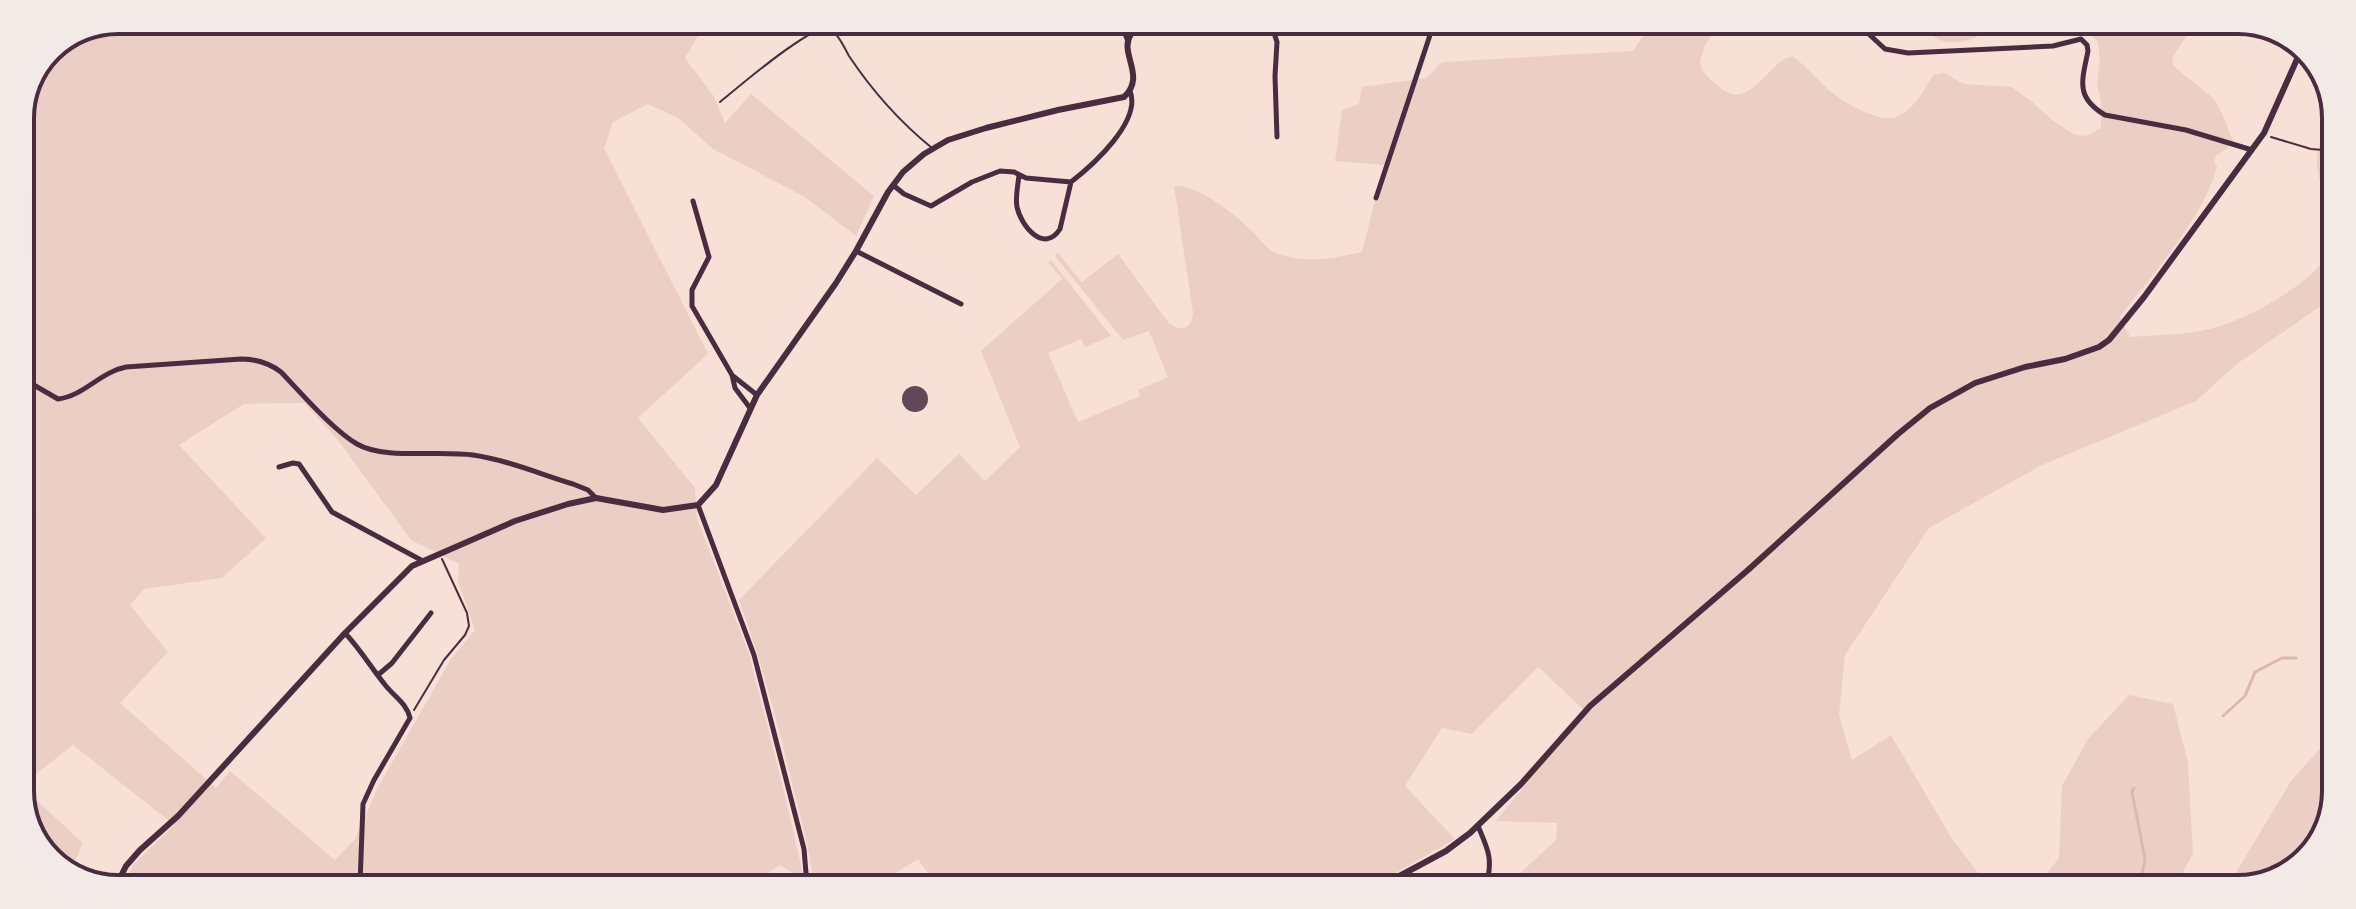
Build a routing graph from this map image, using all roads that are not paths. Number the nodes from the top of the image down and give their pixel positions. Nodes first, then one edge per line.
1 (810, 34) edge
2 (835, 34) edge
3 (1125, 34) edge
4 (1132, 34) edge
5 (1274, 34) edge
6 (1430, 34) edge
7 (1869, 34) edge
8 (1128, 41) junction
9 (2297, 59) edge
10 (1130, 91) junction
11 (720, 102) dead end
12 (1277, 137) dead end
13 (932, 148) junction
14 (2252, 150) junction
15 (1019, 175) junction
16 (1071, 182) junction
17 (893, 185) junction
18 (1376, 198) dead end
19 (693, 201) dead end
20 (856, 251) junction
21 (961, 304) dead end
22 (732, 375) junction
23 (34, 385) edge
24 (757, 395) junction
25 (750, 408) junction
26 (279, 467) dead end
27 (596, 498) junction
28 (698, 505) junction
29 (421, 560) junction
30 (431, 613) dead end
31 (345, 633) junction
32 (378, 675) junction
33 (1478, 826) junction
34 (122, 875) edge
35 (360, 875) edge
36 (806, 875) edge
37 (1401, 875) edge
38 (1489, 875) edge

1 - 11 lane
2 - 13 lane
3 - 8 street
4 - 8 street
5 - 12 street
6 - 18 street
7 - 14 street
8 - 10 street
9 - 14 street
10 - 13 street
10 - 16 street
13 - 17 street
14 - 33 street
15 - 16 street
15 - 16 street
15 - 17 street
17 - 20 street
19 - 22 street
20 - 21 street
20 - 24 street
22 - 24 street
22 - 25 street
23 - 27 street
24 - 25 street
25 - 28 street
26 - 29 street
27 - 28 street
27 - 29 street
28 - 36 street
29 - 31 street
30 - 32 street
31 - 32 street
31 - 34 street
32 - 35 street
33 - 37 street
33 - 38 street

